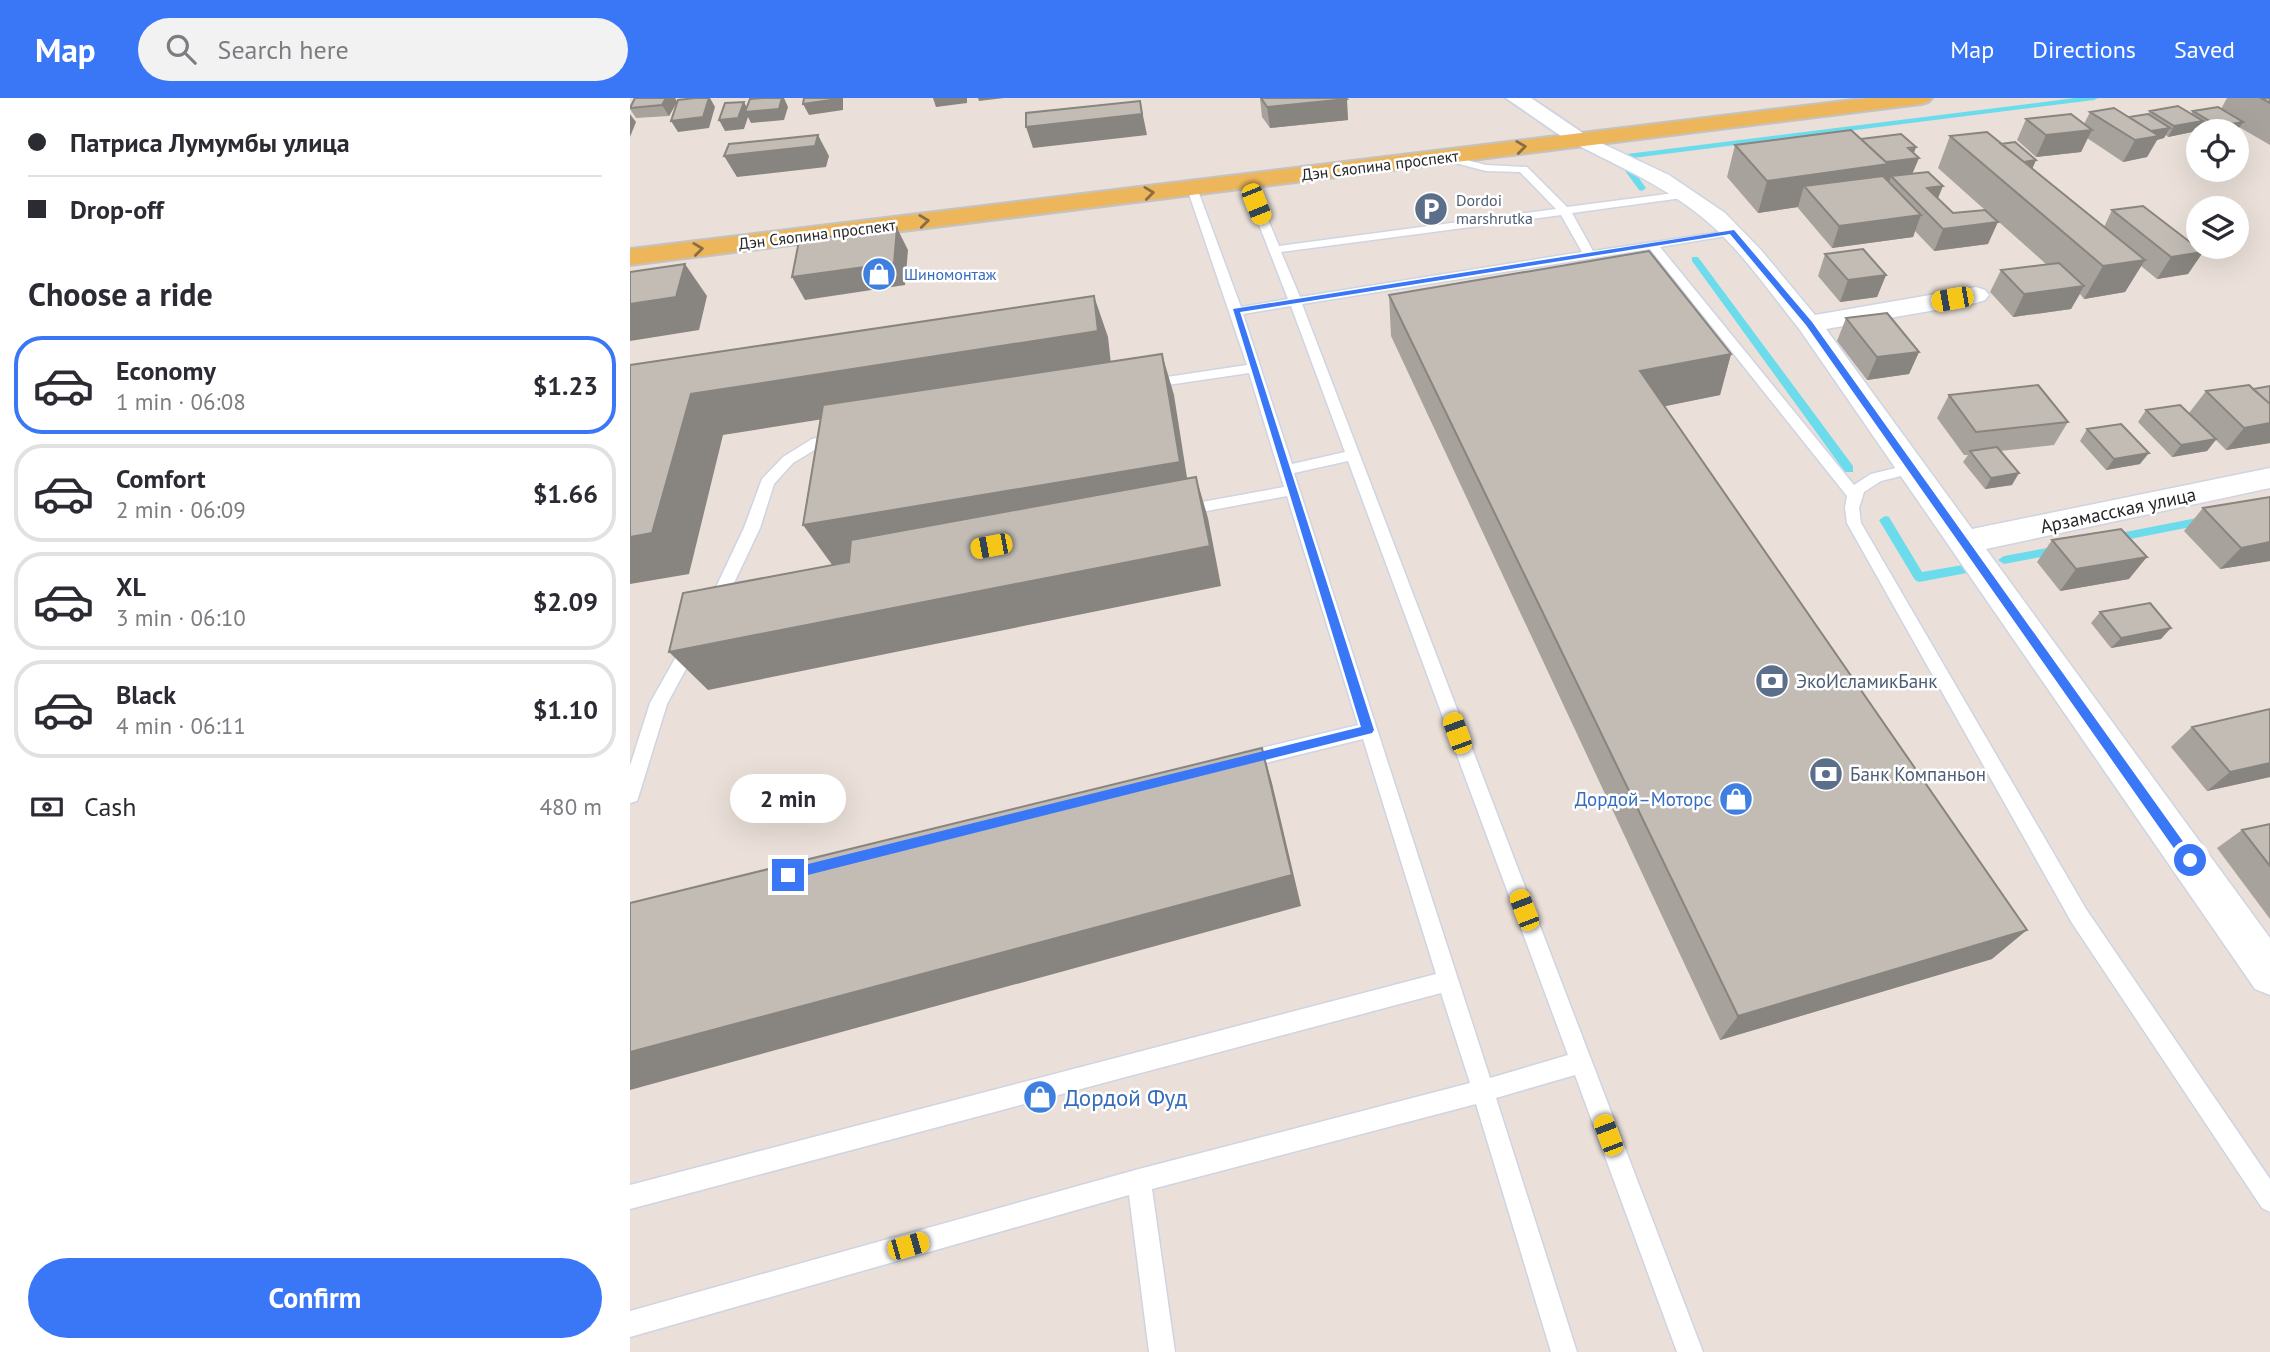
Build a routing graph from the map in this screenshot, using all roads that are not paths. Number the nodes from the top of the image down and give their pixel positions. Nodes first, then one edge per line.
1 (1517, 98) edge
2 (1760, 98) edge
3 (1921, 98) edge
4 (1555, 123) junction
5 (1582, 140) junction
6 (1444, 157) junction
7 (1228, 161) dead end
8 (1247, 181) junction
9 (1192, 188) junction
10 (1682, 195) junction
11 (1565, 211) junction
12 (1732, 232) junction
13 (1652, 244) junction
14 (1275, 250) junction
15 (1589, 254) junction
16 (630, 257) edge
17 (1976, 295) dead end
18 (1295, 302) junction
19 (1236, 311) junction
20 (1809, 324) junction
21 (1254, 368) junction
22 (1130, 387) edge
23 (857, 433) edge
24 (1352, 455) junction
25 (1912, 469) junction
26 (2270, 478) edge
27 (1289, 480) junction
28 (1854, 494) junction
29 (1169, 513) edge
30 (1965, 542) junction
31 (1368, 730) junction
32 (1220, 767) edge
33 (630, 795) edge
34 (2270, 974) edge
35 (1448, 981) junction
36 (1581, 1062) junction
37 (1483, 1091) junction
38 (1139, 1181) junction
39 (630, 1197) edge
40 (2270, 1200) edge
41 (630, 1324) edge
42 (1162, 1352) edge
43 (1564, 1352) edge
44 (1690, 1352) edge

1 - 4 street
2 - 4 main road, Дэн Сяопина проспект
3 - 5 main road, Дэн Сяопина проспект
4 - 5 street
4 - 7 main road, Дэн Сяопина проспект
6 -> 5 main road, Дэн Сяопина проспект
5 - 10 street
6 - 8 main road, Дэн Сяопина проспект
6 - 11 lane
8 - 9 main road, Дэн Сяопина проспект
8 - 14 lane
16 -> 9 main road, Дэн Сяопина проспект
9 - 19 lane
10 - 11 lane
10 - 12 street
11 - 14 lane
11 - 15 lane
12 - 13 lane
12 - 20 street
13 - 15 lane
13 - 28 lane
14 - 18 lane
15 - 18 lane
17 - 20 street
18 - 19 lane
18 - 24 lane
19 - 21 lane
20 - 25 street
21 - 22 lane
21 - 27 lane
23 - 33 lane
24 - 27 lane
24 - 36 lane
25 - 28 lane
25 - 30 street
26 - 30 street, Арзамасская улица
27 - 29 lane
27 - 31 lane
28 - 40 lane
30 - 34 street
31 - 32 lane
31 - 35 lane
35 - 37 lane
35 - 39 lane
36 - 37 lane
36 - 44 lane
37 - 38 lane
37 - 43 lane
38 - 41 lane
38 - 42 lane

